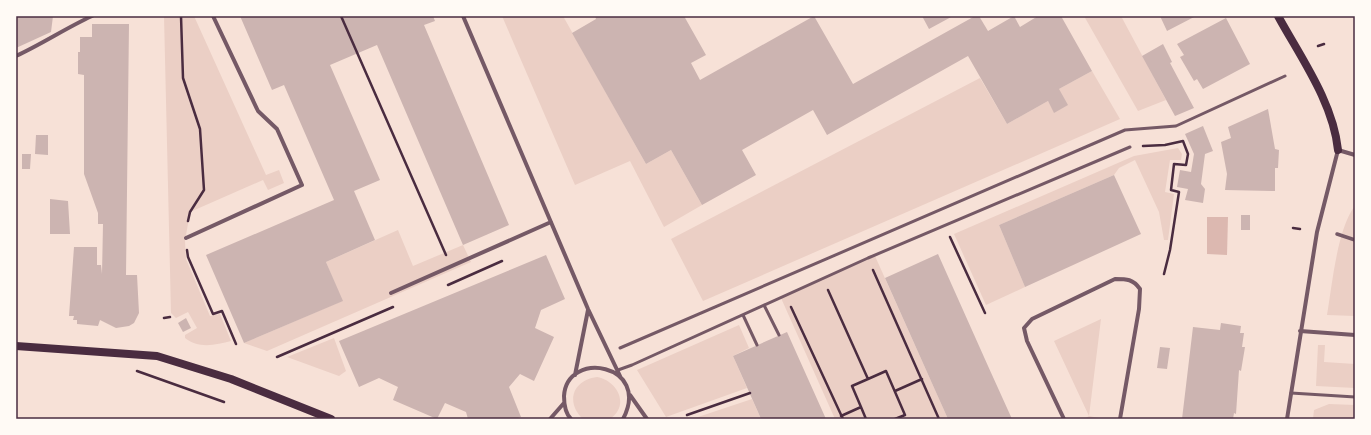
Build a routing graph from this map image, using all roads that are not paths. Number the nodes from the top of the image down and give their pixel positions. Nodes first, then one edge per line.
1 (92, 16) edge
2 (213, 16) edge
3 (463, 16) edge
4 (1278, 16) edge
5 (16, 56) edge
6 (1285, 76) dead end
7 (1130, 147) road end
8 (1338, 150) junction
9 (1355, 155) edge
10 (551, 222) junction
11 (1337, 234) dead end
12 (186, 238) road end
13 (1355, 240) edge
14 (391, 293) dead end
15 (764, 306) junction
16 (588, 309) junction
17 (743, 315) junction
18 (1300, 331) junction
19 (779, 335) dead end
20 (1355, 335) edge
21 (757, 345) dead end
22 (16, 346) edge
23 (620, 348) dead end
24 (618, 370) junction
25 (575, 375) junction
26 (620, 376) junction
27 (1291, 393) junction
28 (629, 394) junction
29 (1355, 397) edge
30 (564, 403) junction
31 (331, 419) edge
32 (550, 419) edge
33 (571, 419) edge
34 (623, 419) edge
35 (647, 419) edge
36 (1064, 419) edge
37 (1120, 419) edge
38 (1287, 419) edge

1 - 5 street
2 - 12 street
3 - 10 street
4 - 8 main road
6 - 23 lane
7 - 15 lane
8 - 9 street
8 - 18 street
10 - 14 street
10 - 16 street
11 - 13 street
15 - 17 lane
15 - 19 lane
16 - 24 street
16 - 25 street
17 - 21 lane
17 - 24 lane
18 - 20 street
18 - 27 street
22 - 31 main road
24 - 26 street
25 - 26 street
25 - 30 street
26 - 28 street
27 - 29 lane
27 - 38 street
28 - 34 street
28 - 35 street
30 - 32 street
30 - 33 street
36 - 37 street

